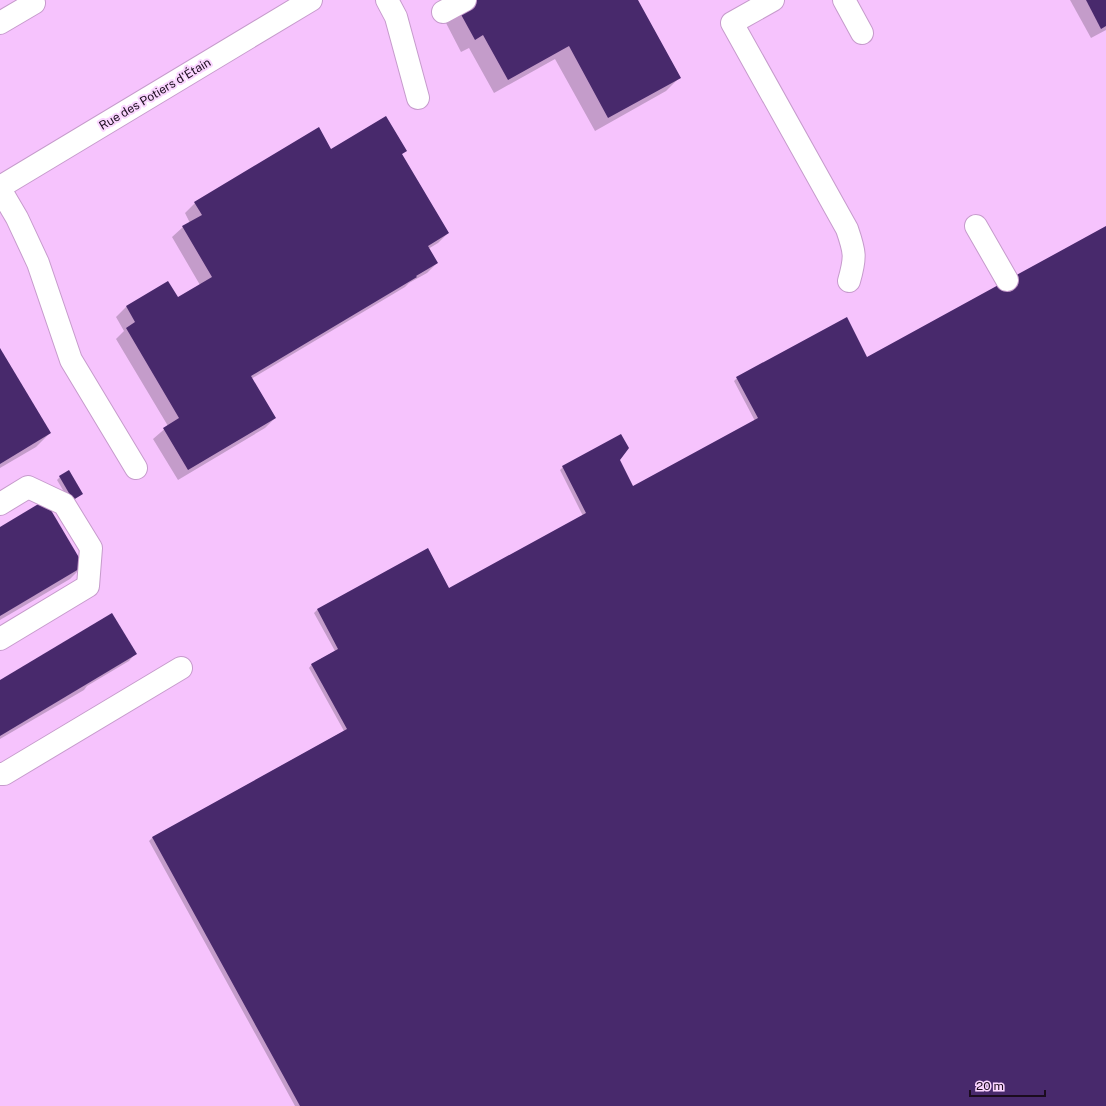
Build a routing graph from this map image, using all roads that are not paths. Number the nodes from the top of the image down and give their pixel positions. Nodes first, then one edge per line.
1 (32, 0) edge
2 (311, 0) edge
3 (387, 0) edge
4 (465, 0) edge
5 (773, 0) edge
6 (844, 0) edge
7 (442, 12) dead end
8 (0, 23) edge
9 (862, 33) dead end
10 (418, 98) dead end
11 (0, 188) edge
12 (976, 226) dead end
13 (1007, 280) dead end
14 (849, 281) dead end
15 (136, 468) dead end
16 (0, 504) edge
17 (0, 639) edge
18 (181, 668) dead end
19 (0, 774) edge

1 - 8 street
2 - 11 street, Rue des Potiers d'Étain
3 - 10 street
4 - 7 street
5 - 14 street
6 - 9 street
11 - 15 street
12 - 13 street
16 - 17 street
18 - 19 street

